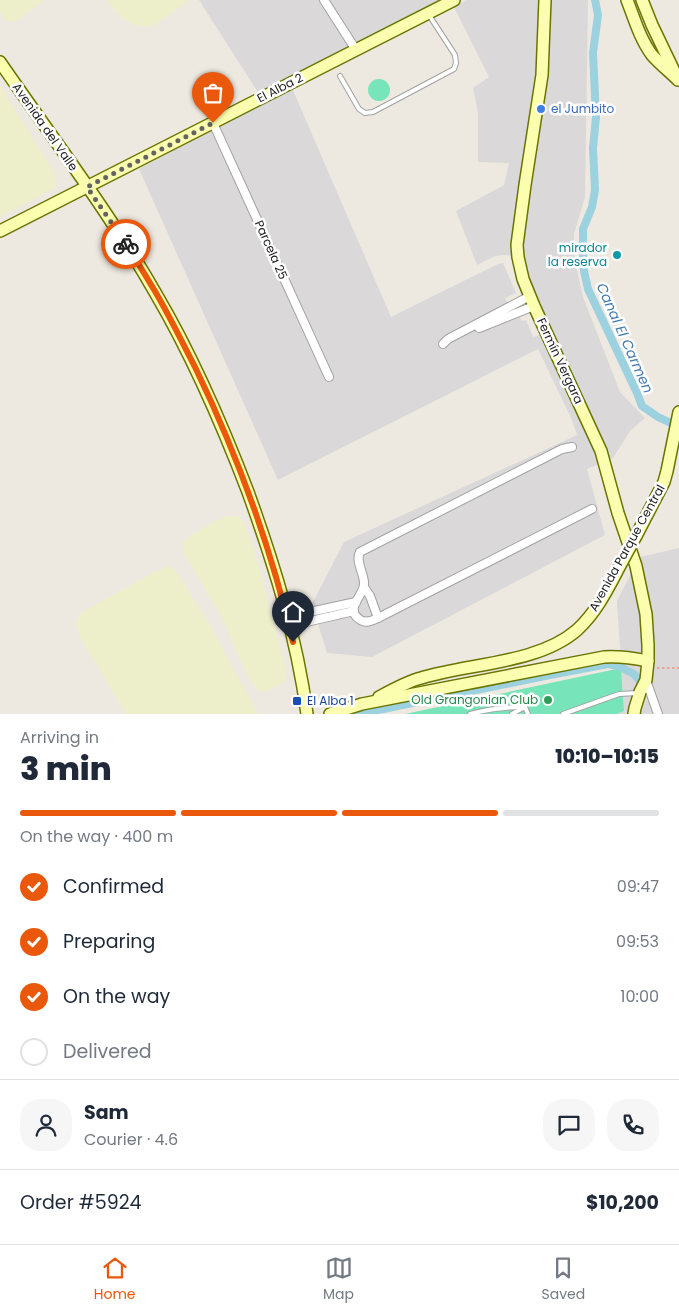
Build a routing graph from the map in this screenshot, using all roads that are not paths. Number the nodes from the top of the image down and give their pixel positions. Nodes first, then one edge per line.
1 (324, 0) edge
2 (454, 0) edge
3 (545, 0) edge
4 (628, 0) edge
5 (642, 0) edge
6 (428, 13) junction
7 (356, 50) junction
8 (0, 62) edge
9 (340, 76) dead end
10 (678, 81) edge
11 (213, 123) junction
12 (87, 187) junction
13 (0, 231) edge
14 (532, 301) junction
15 (329, 377) dead end
16 (679, 415) edge
17 (572, 447) dead end
18 (592, 509) dead end
19 (364, 587) junction
20 (356, 602) junction
21 (354, 611) junction
22 (378, 618) junction
23 (288, 621) junction
24 (647, 670) junction
25 (640, 692) junction
26 (362, 704) junction
27 (525, 707) junction
28 (307, 714) edge
29 (330, 714) edge
30 (470, 714) edge
31 (512, 714) edge
32 (528, 714) edge
33 (563, 714) edge
34 (634, 714) edge
35 (658, 714) edge

1 - 7 street
2 - 6 street, El Alba 2
3 - 14 street, Fermín Vergara
4 - 10 street
5 - 10 street
6 - 7 street, El Alba 2
6 - 9 lane
7 - 11 street, El Alba 2
8 - 12 street, Avenida del Valle
11 - 12 street, El Alba 2
11 - 15 street, Parcela 25
12 - 13 street, El Alba 2
12 - 23 street, Avenida del Valle
14 - 14 street
14 - 24 street, Fermín Vergara
16 - 26 street, Avenida Parque Central, bridge
17 - 19 street
18 - 22 street
19 - 20 street
19 - 22 street
20 - 21 street
20 - 23 street
21 - 22 street
21 - 23 street
23 - 28 street, Avenida del Valle
24 - 25 street, Fermín Vergara
24 - 26 street
24 - 35 street
25 - 33 lane
25 - 34 street, Fermín Vergara
26 - 29 street
27 - 30 lane
27 - 31 lane
27 - 32 lane

